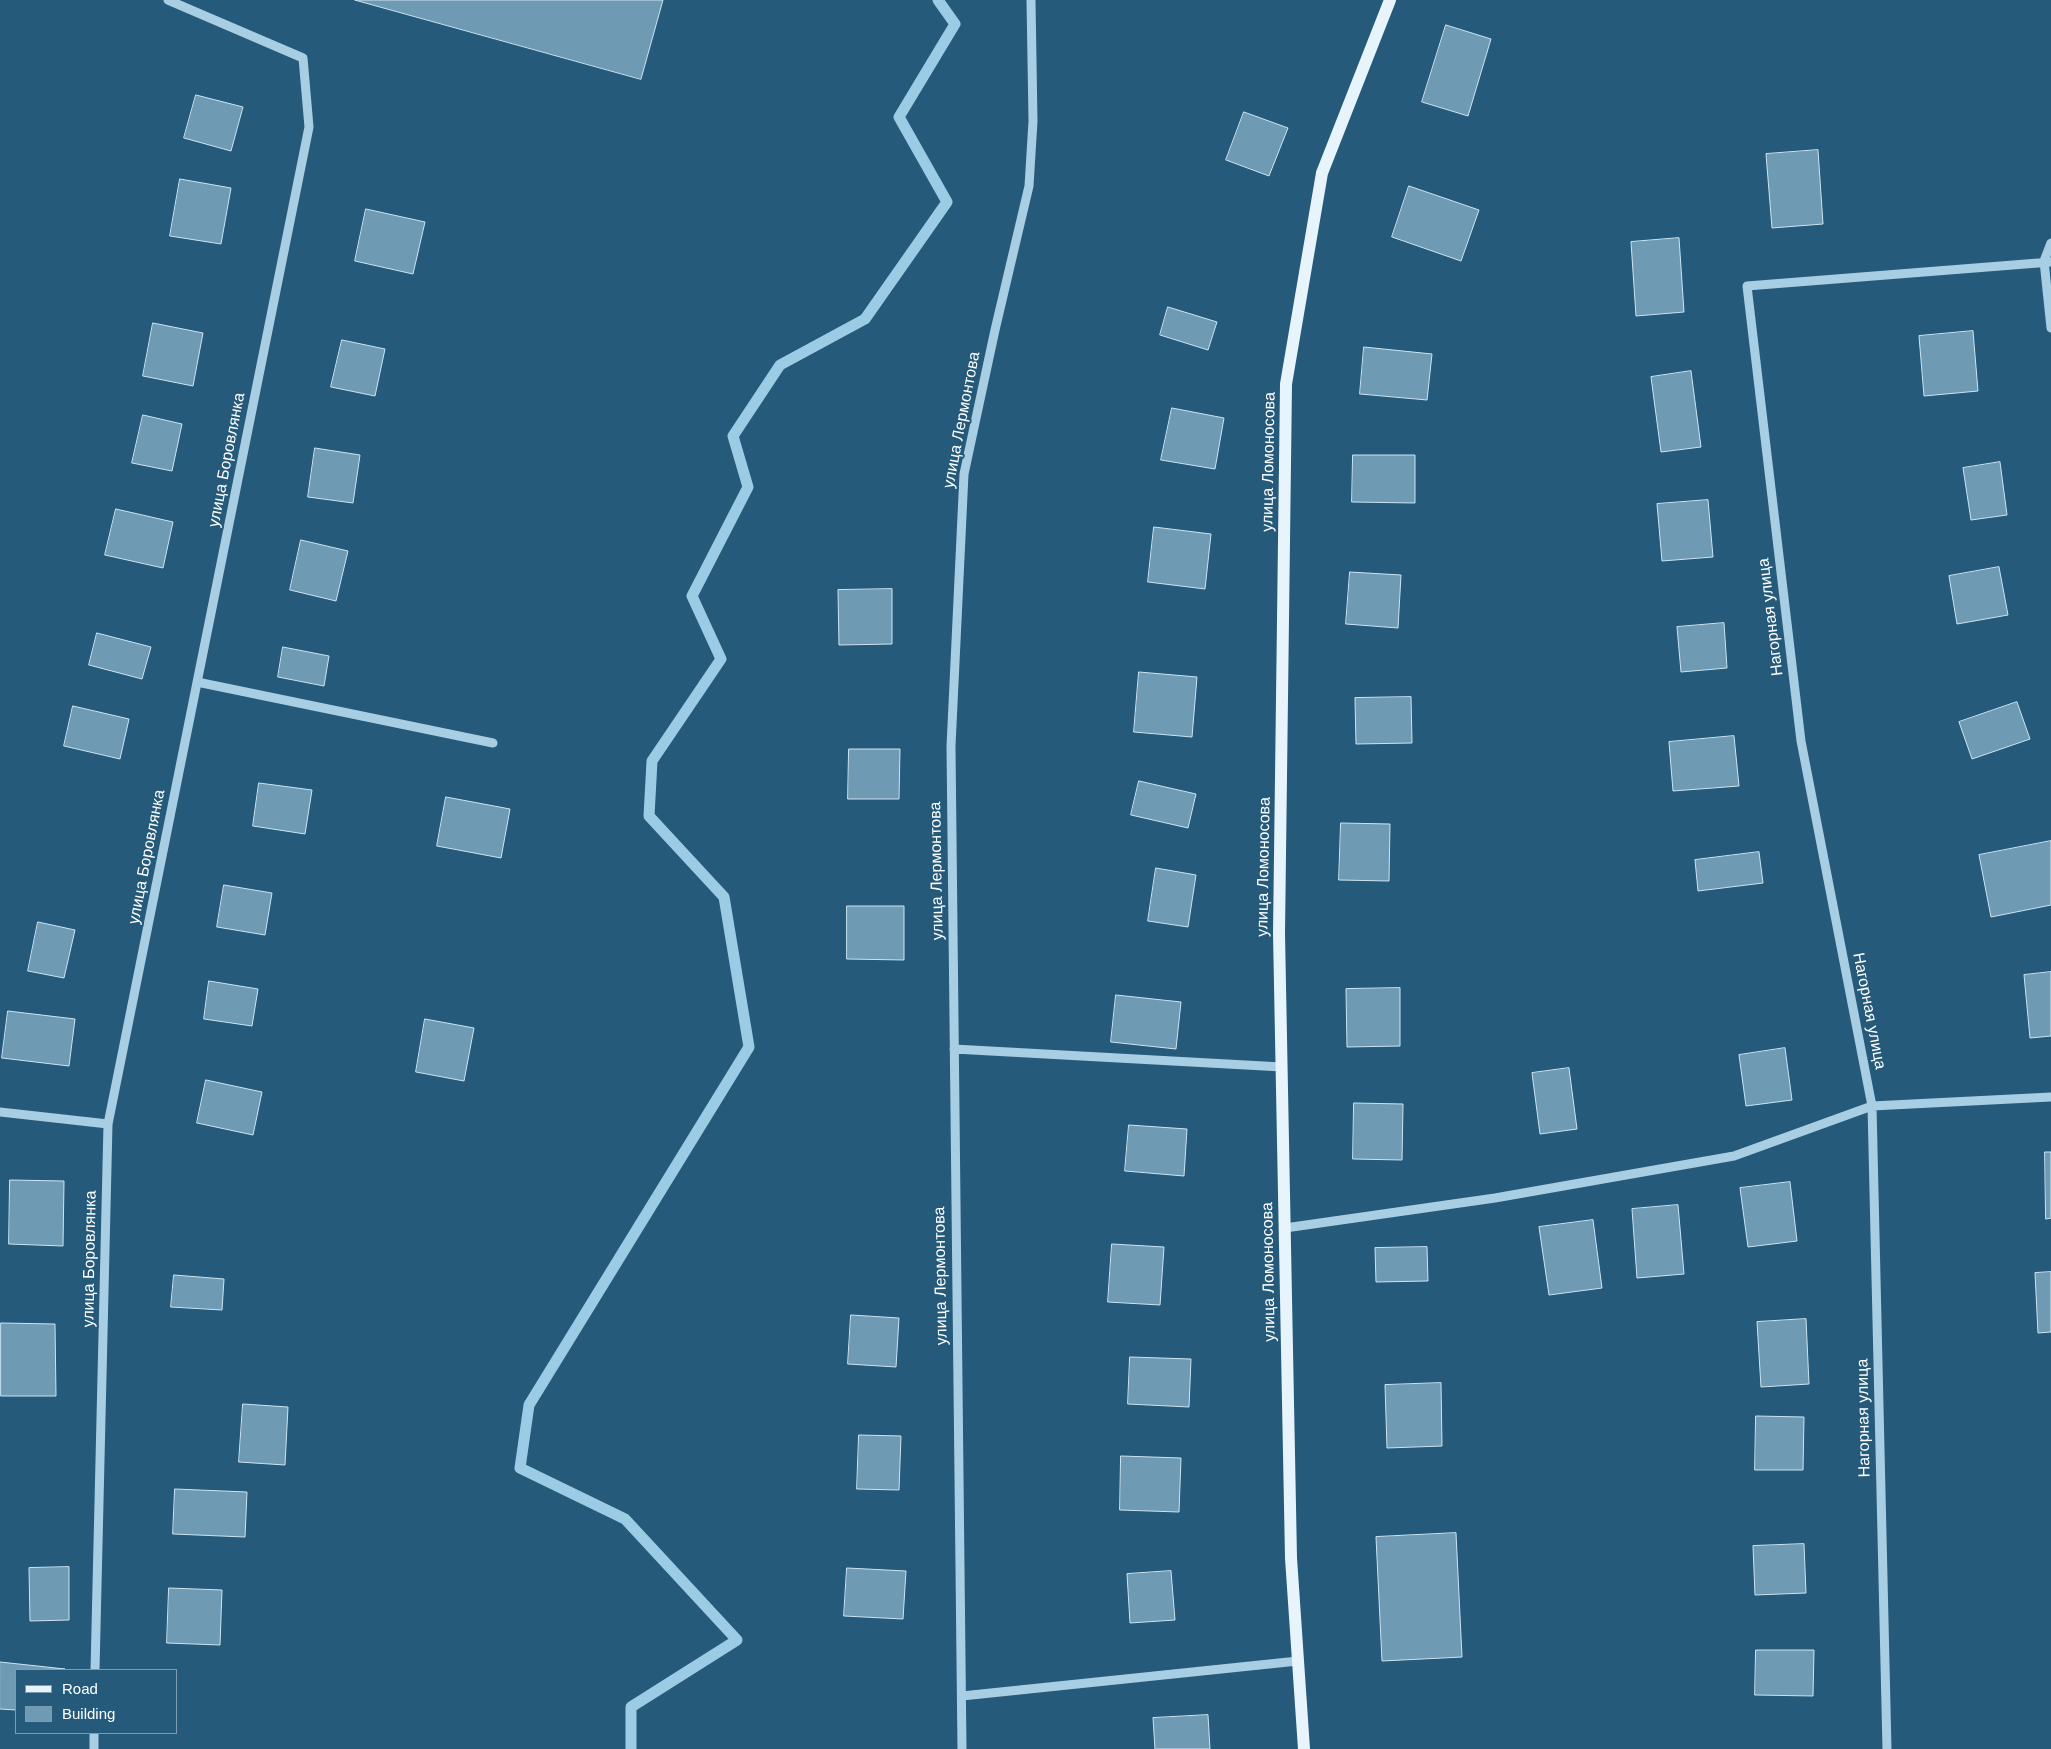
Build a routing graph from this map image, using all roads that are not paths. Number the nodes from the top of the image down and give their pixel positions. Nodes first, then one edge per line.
1 (168, 0) edge
2 (1031, 0) edge
3 (1390, 0) edge
4 (2051, 243) edge
5 (2048, 261) edge
6 (2051, 328) edge
7 (197, 682) junction
8 (493, 743) dead end
9 (954, 1049) junction
10 (1282, 1067) junction
11 (2051, 1098) edge
12 (1872, 1106) junction
13 (0, 1112) edge
14 (108, 1124) junction
15 (1285, 1228) junction
16 (1298, 1662) junction
17 (95, 1669) edge
18 (962, 1696) junction
19 (94, 1734) edge
20 (94, 1749) edge
21 (962, 1749) edge
22 (1304, 1749) edge
23 (1887, 1749) edge

1 - 7 street, улица Боровлянка
2 - 9 street, улица Лермонтова
3 - 10 main road, улица Ломоносова
4 - 5 street
5 - 6 street
5 - 12 street, Нагорная улица
7 - 8 street
7 - 14 street, улица Боровлянка
9 - 10 street
9 - 18 street, улица Лермонтова
10 - 15 main road, улица Ломоносова
11 - 12 street
12 - 15 street
12 - 23 street, Нагорная улица
13 - 14 street
14 - 17 street, улица Боровлянка
15 - 16 main road, улица Ломоносова
16 - 18 street
16 - 22 main road, улица Ломоносова
18 - 21 street, улица Лермонтова
19 - 20 street

